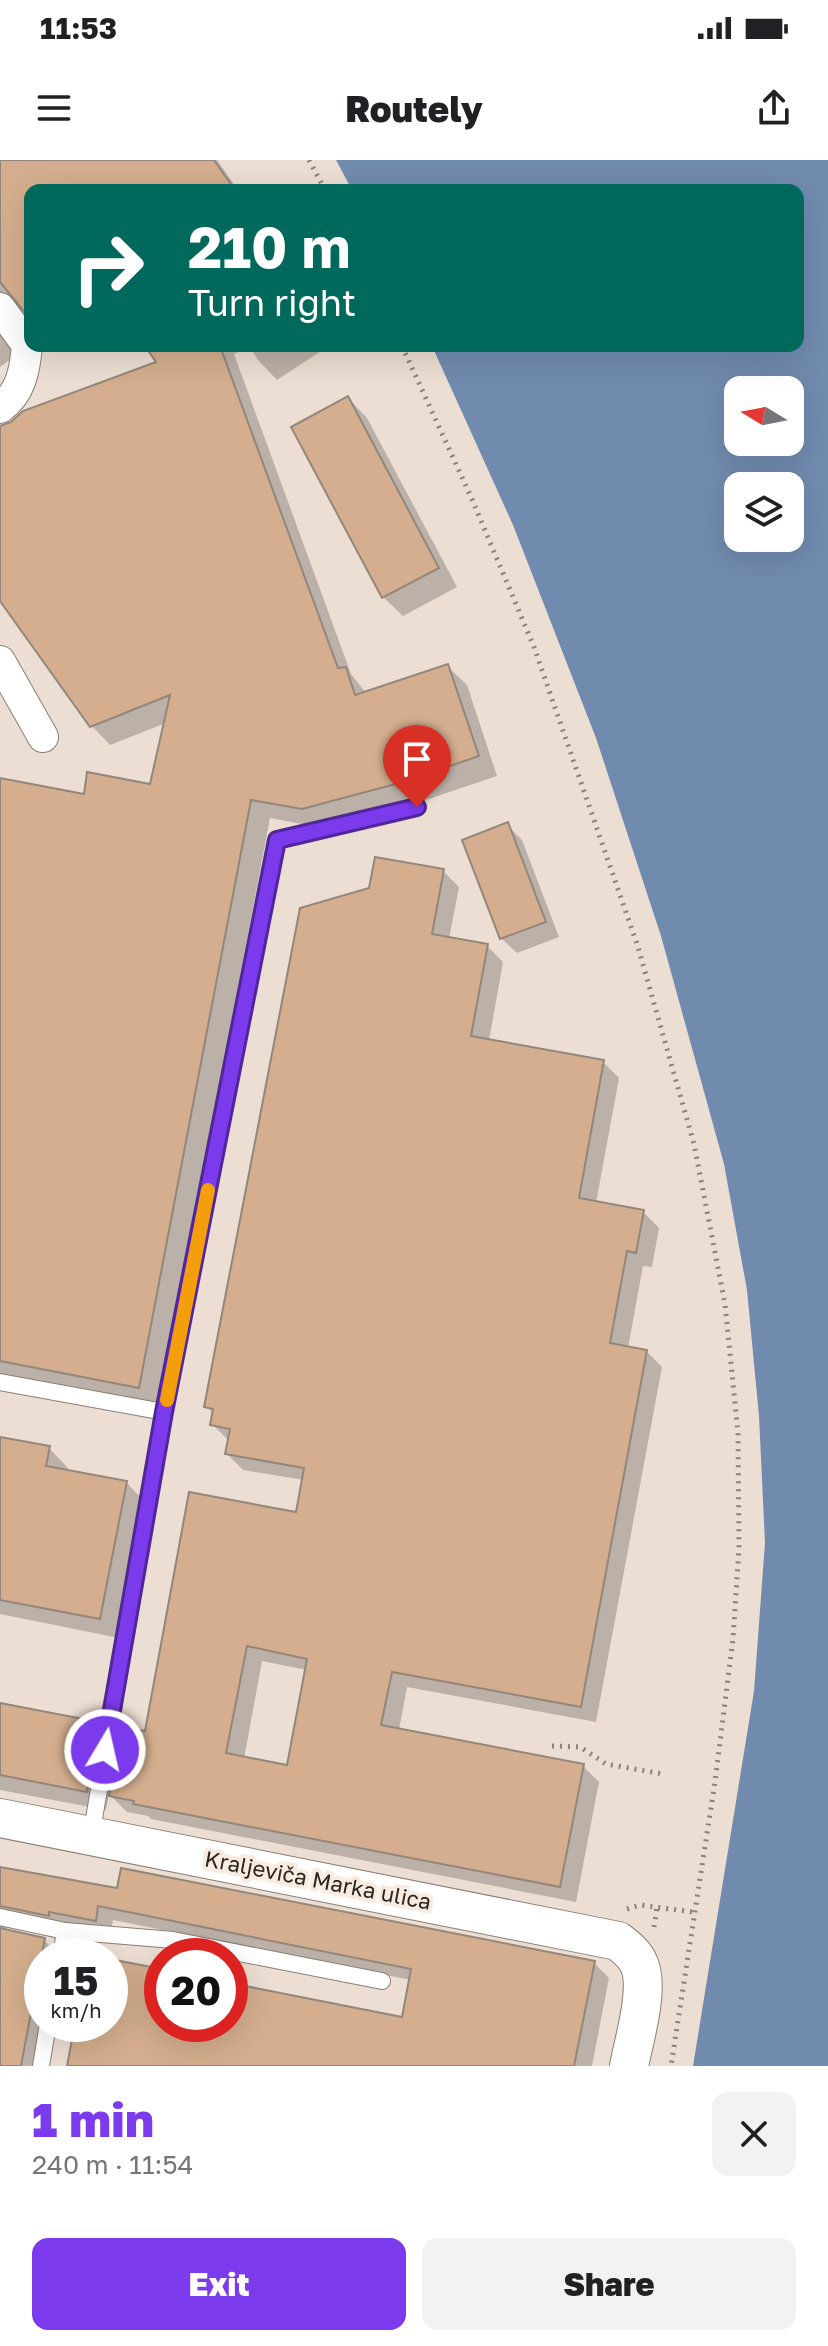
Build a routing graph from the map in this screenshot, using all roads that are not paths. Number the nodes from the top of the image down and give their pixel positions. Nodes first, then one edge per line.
1 (0, 308) edge
2 (24, 341) edge
3 (27, 352) edge
4 (0, 408) edge
5 (0, 661) edge
6 (43, 737) dead end
7 (417, 807) dead end
8 (0, 1382) edge
9 (164, 1412) junction
10 (0, 1818) edge
11 (91, 1836) junction
12 (0, 1917) edge
13 (65, 1931) junction
14 (64, 1938) edge
15 (382, 1981) dead end
16 (45, 2042) edge
17 (41, 2066) edge
18 (629, 2066) edge

1 - 2 street
3 - 4 street
5 - 6 street
7 - 9 lane
8 - 9 lane
9 - 11 lane
10 - 11 street, Kraljeviča Marka ulica
11 - 18 street, Kraljeviča Marka ulica
12 - 13 lane
13 - 14 lane
13 - 15 lane
16 - 17 lane

